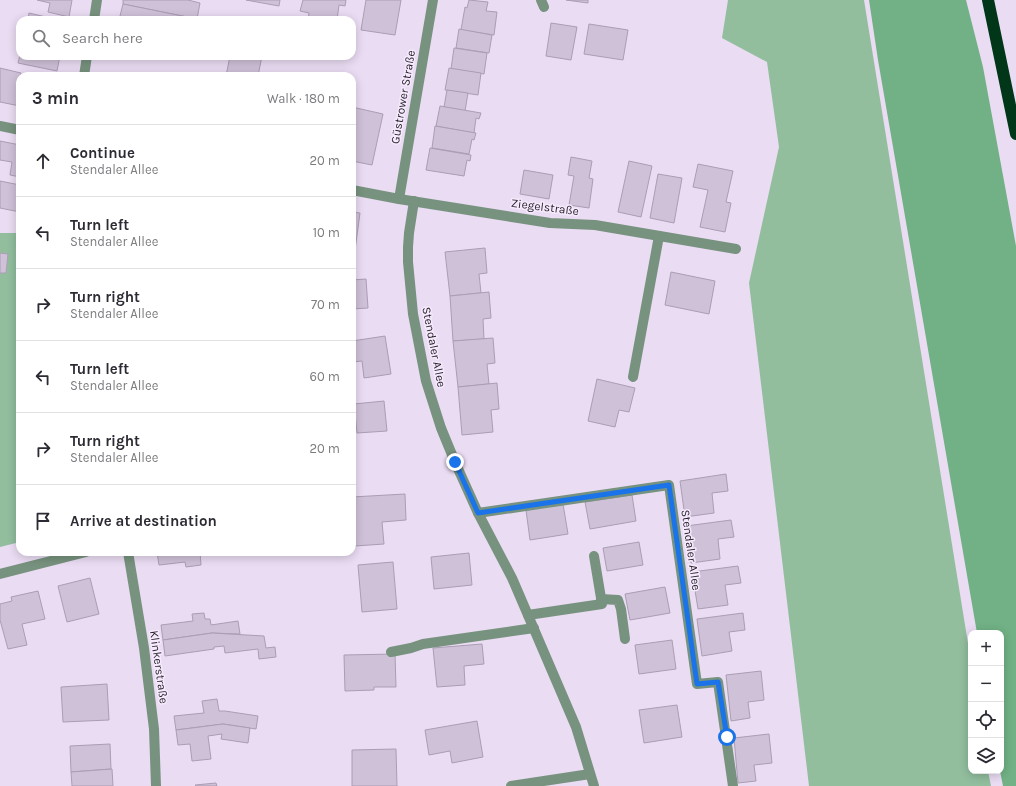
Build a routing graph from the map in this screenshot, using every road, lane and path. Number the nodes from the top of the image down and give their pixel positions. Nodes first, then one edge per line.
1 (97, 0) edge
2 (433, 0) edge
3 (988, 0) edge
4 (95, 16) edge
5 (86, 60) edge
6 (85, 72) edge
7 (0, 126) edge
8 (16, 129) edge
9 (1016, 134) edge
10 (356, 191) edge
11 (399, 199) junction
12 (414, 202) junction
13 (659, 236) junction
14 (736, 249) dead end
15 (633, 377) dead end
16 (478, 513) junction
17 (70, 556) edge
18 (129, 556) edge
19 (594, 556) dead end
20 (0, 574) edge
21 (601, 599) junction
22 (528, 615) junction
23 (534, 628) junction
24 (625, 639) dead end
25 (391, 652) dead end
26 (590, 774) junction
27 (156, 786) edge
28 (511, 786) edge
29 (594, 786) edge
30 (733, 786) edge

1 - 4 street
2 - 11 street, Güstrower Straße
3 - 9 highway
5 - 6 street
7 - 8 street
10 - 11 street, Ziegelstraße
11 - 12 street, Ziegelstraße
12 - 13 street, Ziegelstraße
12 - 16 street, Stendaler Allee
13 - 14 street, Ziegelstraße
13 - 15 street
16 - 22 street, Stendaler Allee
16 - 30 street, Stendaler Allee
17 - 20 street
18 - 27 street, Klinkerstraße
19 - 21 street
21 - 22 street
21 - 24 street
22 - 23 street, Stendaler Allee
23 - 25 street
23 - 26 street, Stendaler Allee
26 - 28 street
26 - 29 street, Stendaler Allee

